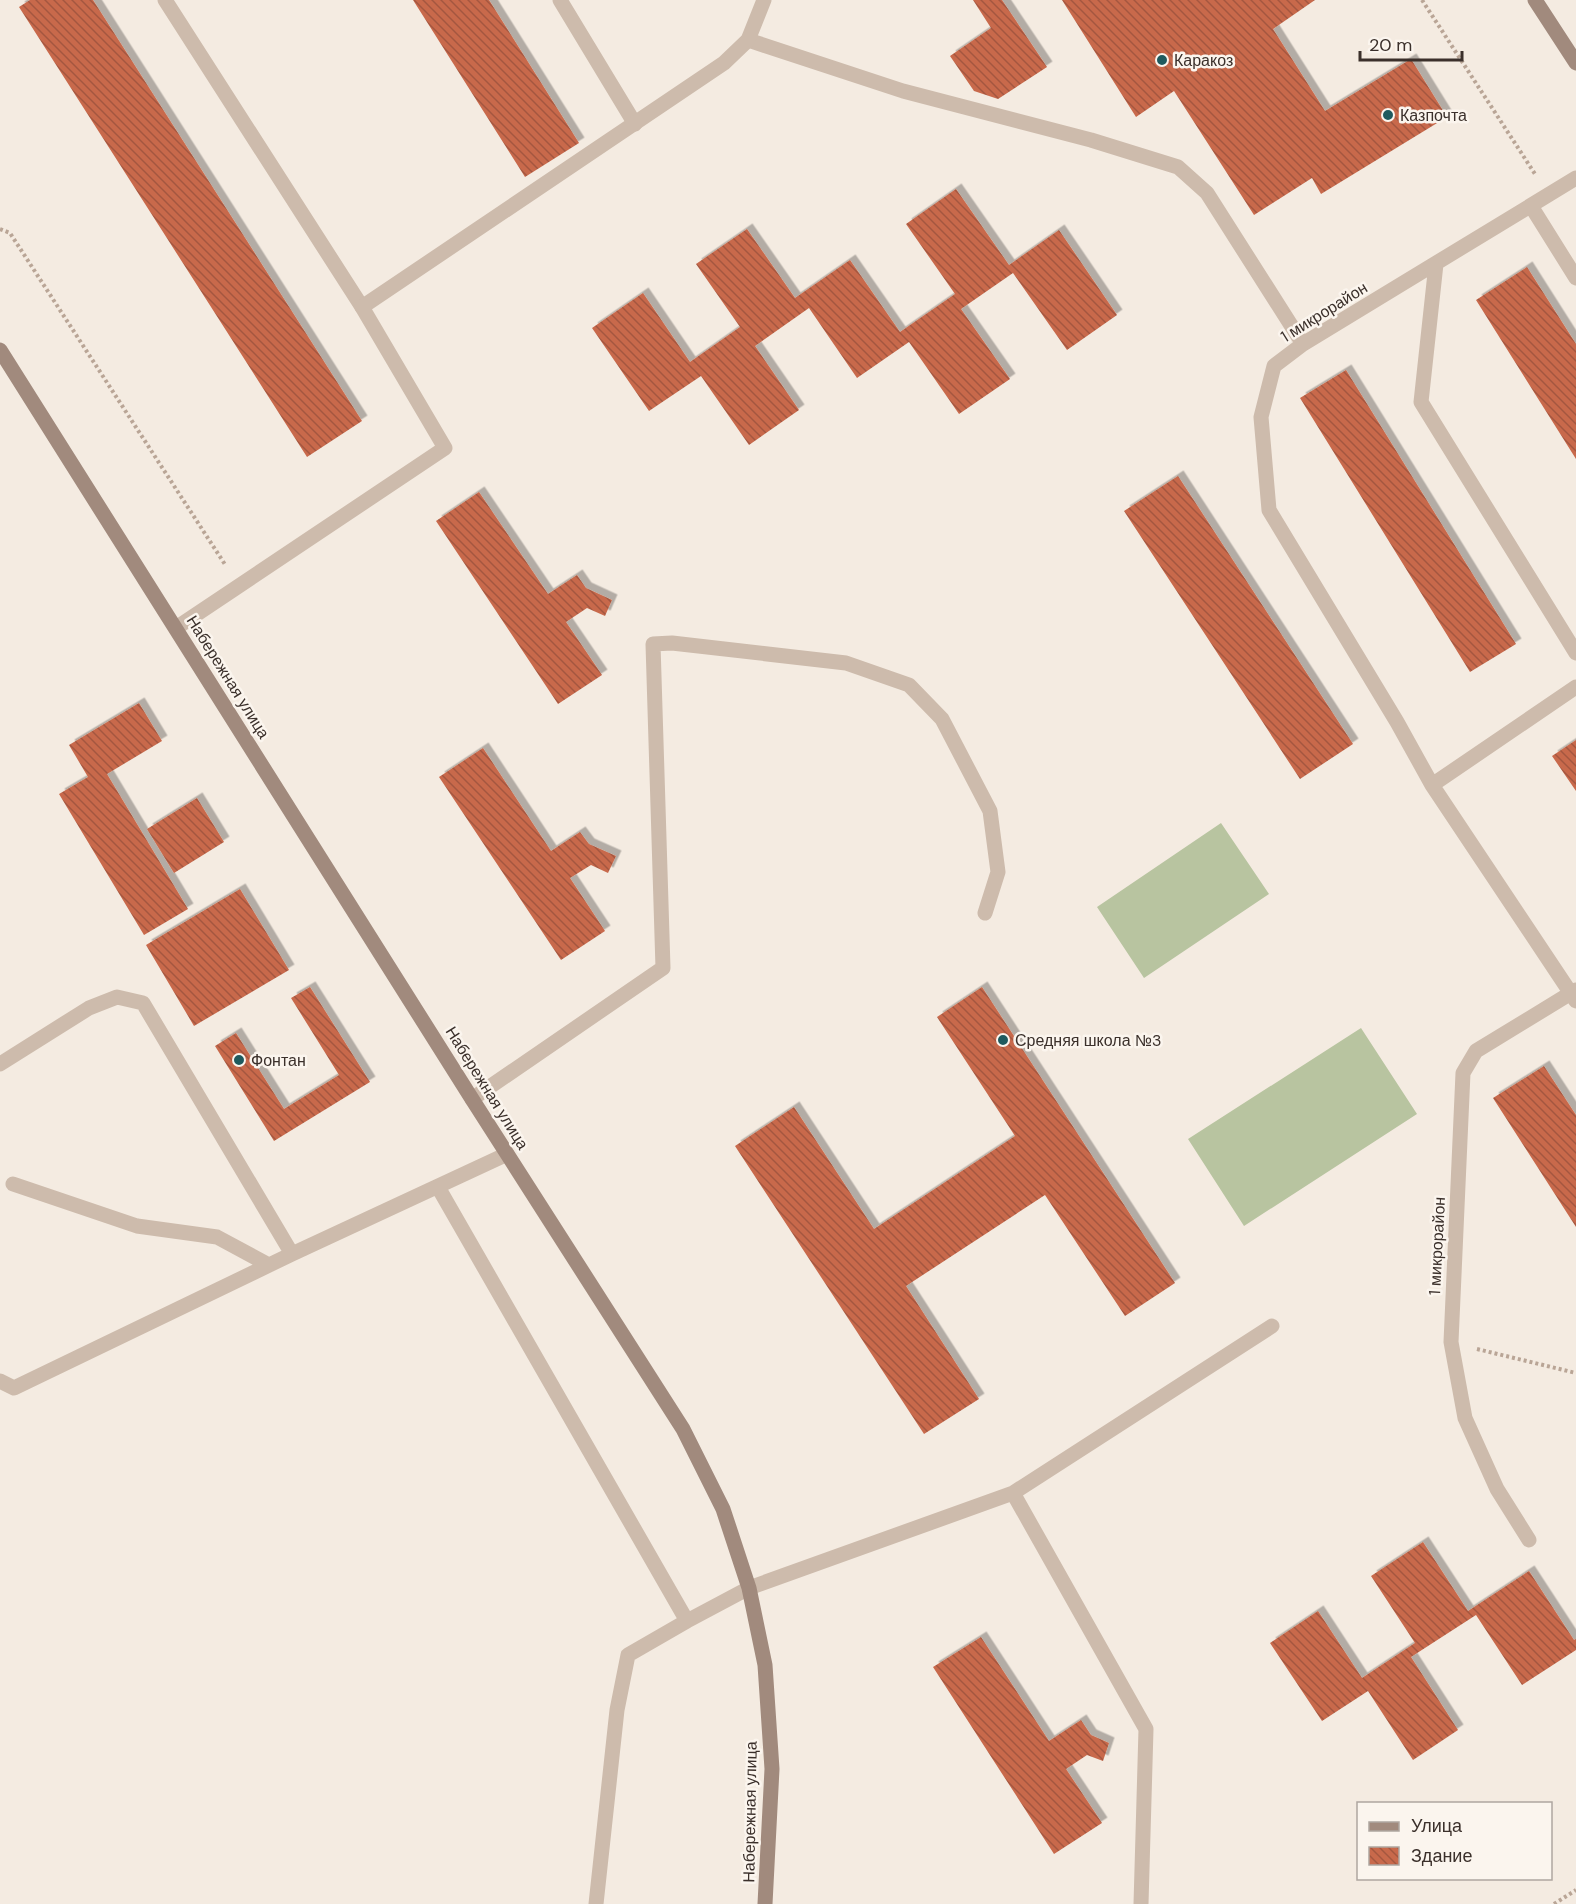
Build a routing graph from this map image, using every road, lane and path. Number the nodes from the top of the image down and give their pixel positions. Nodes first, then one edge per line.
1 (165, 0) edge
2 (560, 0) edge
3 (764, 0) edge
4 (1422, 0) edge
5 (1535, 0) edge
6 (748, 40) junction
7 (1576, 63) edge
8 (635, 124) junction
9 (1576, 178) edge
10 (1548, 195) junction
11 (1531, 206) junction
12 (0, 229) edge
13 (1436, 264) junction
14 (1576, 278) edge
15 (362, 307) junction
16 (1303, 344) junction
17 (0, 350) edge
18 (239, 586) junction
19 (176, 628) junction
20 (1576, 653) edge
21 (1576, 687) edge
22 (1432, 785) junction
23 (985, 913) dead end
24 (1574, 994) edge
25 (0, 1064) edge
26 (472, 1099) junction
27 (507, 1154) junction
28 (13, 1184) dead end
29 (438, 1187) junction
30 (292, 1254) junction
31 (269, 1265) junction
32 (1272, 1326) dead end
33 (1450, 1342) junction
34 (1576, 1373) edge
35 (0, 1381) edge
36 (1013, 1493) junction
37 (1529, 1540) dead end
38 (749, 1587) junction
39 (687, 1621) junction
40 (1576, 1890) edge
41 (596, 1904) edge
42 (765, 1904) edge
43 (1141, 1904) edge
44 (1554, 1904) edge

1 - 15 street
2 - 8 street
3 - 6 street
4 - 10 path
5 - 7 street
6 - 8 street
6 - 16 street
8 - 15 street
9 - 10 street, 1 микрорайон
10 - 11 street, 1 микрорайон
11 - 13 street, 1 микрорайон
11 - 14 street
12 - 18 path
13 - 16 street, 1 микрорайон
13 - 20 street
15 - 18 street
16 - 22 street, 1 микрорайон
17 - 19 street, Набережная улица
18 - 19 street
19 - 26 street, Набережная улица
21 - 22 street
22 - 24 street, 1 микрорайон
23 - 26 street
24 - 33 street, 1 микрорайон
25 - 30 street
26 - 27 street, Набережная улица
27 - 29 street
27 - 38 street, Набережная улица
28 - 31 street
29 - 30 street
29 - 39 street
30 - 31 street
31 - 35 street
32 - 36 street
33 - 34 path
33 - 37 street, 1 микрорайон
36 - 38 street
36 - 43 street
38 - 39 street
38 - 42 street, Набережная улица
39 - 41 street
40 - 44 path

